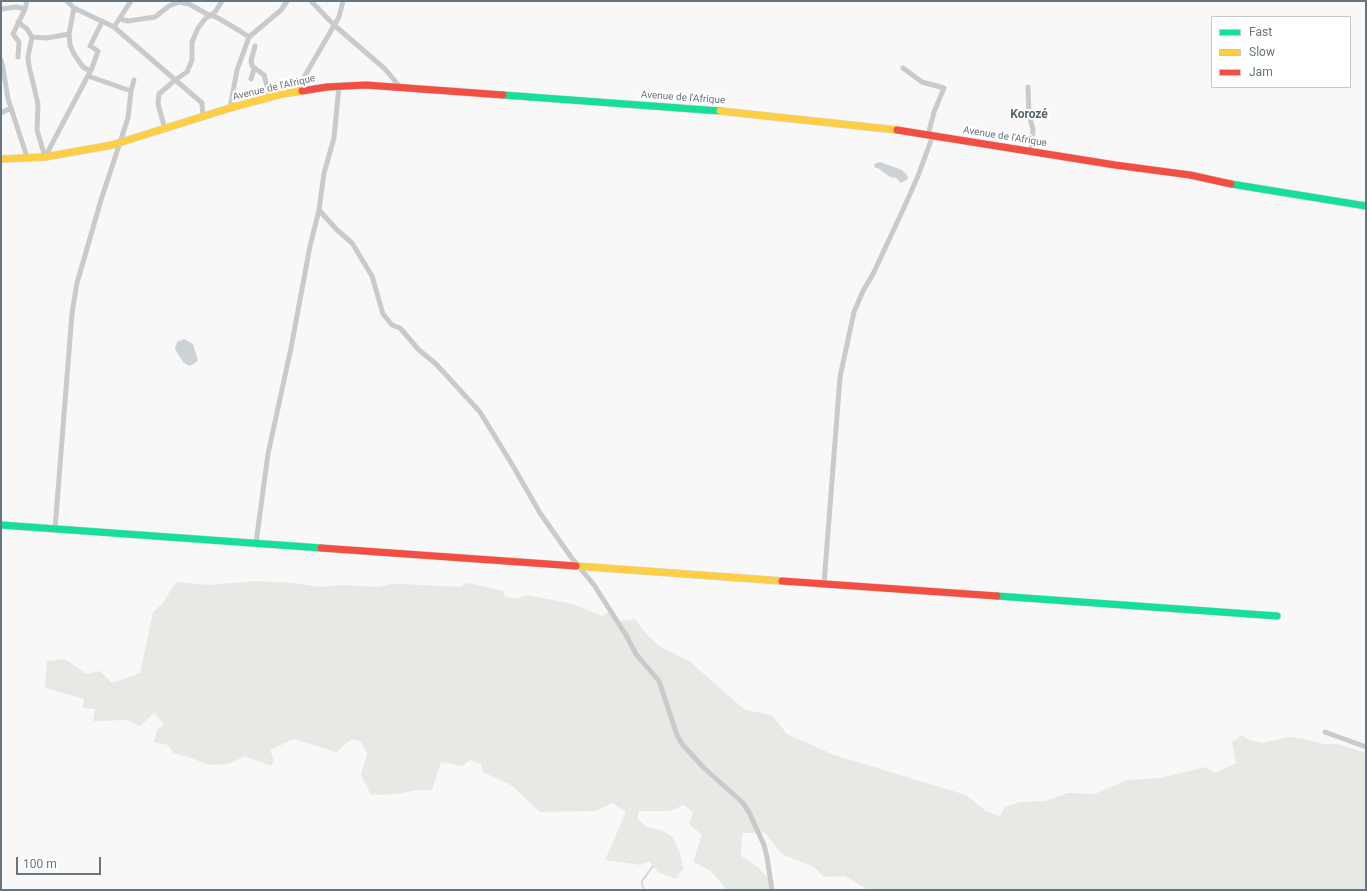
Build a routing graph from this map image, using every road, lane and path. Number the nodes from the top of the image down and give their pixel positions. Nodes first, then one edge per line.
1 (27, 1) edge
2 (67, 1) edge
3 (131, 1) edge
4 (179, 1) edge
5 (222, 1) edge
6 (287, 1) edge
7 (311, 1) edge
8 (343, 1) edge
9 (74, 8) junction
10 (1, 9) edge
11 (25, 9) junction
12 (211, 15) junction
13 (120, 19) junction
14 (18, 22) junction
15 (102, 22) junction
16 (334, 25) junction
17 (114, 27) junction
18 (69, 34) junction
19 (32, 37) junction
20 (249, 37) junction
21 (255, 46) dead end
22 (18, 57) dead end
23 (1, 60) edge
24 (903, 68) dead end
25 (254, 69) junction
26 (89, 73) junction
27 (251, 79) dead end
28 (134, 80) dead end
29 (175, 80) junction
30 (339, 86) junction
31 (400, 87) junction
32 (1028, 87) dead end
33 (131, 91) junction
34 (301, 91) junction
35 (270, 97) junction
36 (10, 108) junction
37 (230, 108) junction
38 (1, 113) edge
39 (203, 117) junction
40 (165, 129) junction
41 (930, 135) junction
42 (119, 142) junction
43 (1031, 151) junction
44 (45, 157) junction
45 (27, 158) junction
46 (1, 159) edge
47 (1366, 206) edge
48 (319, 210) junction
49 (1, 525) edge
50 (55, 529) junction
51 (256, 543) junction
52 (578, 566) junction
53 (824, 584) junction
54 (1276, 616) dead end
55 (1325, 732) dead end
56 (1366, 747) edge
57 (772, 890) edge

1 - 11 street
2 - 9 street
3 - 13 street
4 - 12 street
4 - 13 street
5 - 12 street
6 - 20 street
7 - 16 street
8 - 16 street
9 - 15 street
9 - 18 street
10 - 11 street
11 - 14 street
12 - 20 street
12 - 29 street
13 - 17 street
14 - 19 street
14 - 22 street
15 - 17 street
15 - 26 street
16 - 31 street
16 - 34 street
17 - 29 street
18 - 19 street
18 - 26 street
19 - 44 street
20 - 37 street
21 - 25 street
23 - 36 street
24 - 41 street
25 - 27 street
25 - 35 street
26 - 33 street
26 - 44 street
28 - 33 street
29 - 39 street
29 - 40 street
30 - 31 main road, Avenue de l'Afrique
30 - 34 main road, Avenue de l'Afrique
30 - 48 street
31 - 41 main road, Avenue de l'Afrique
32 - 43 street
33 - 42 street
34 - 35 main road, Avenue de l'Afrique
35 - 37 main road, Avenue de l'Afrique
36 - 38 street
36 - 45 street
37 - 39 main road, Avenue de l'Afrique
39 - 40 main road, Avenue de l'Afrique
40 - 42 main road, Avenue de l'Afrique
41 - 43 main road, Avenue de l'Afrique
41 - 53 street
42 - 44 main road, Avenue de l'Afrique
42 - 50 street
43 - 47 main road, Avenue de l'Afrique
44 - 45 main road, Avenue de l'Afrique
45 - 46 main road, Avenue de l'Afrique
48 - 51 street
48 - 52 street
49 - 50 main road
50 - 51 main road
51 - 52 main road
52 - 53 main road
52 - 57 street
53 - 54 main road
55 - 56 street

